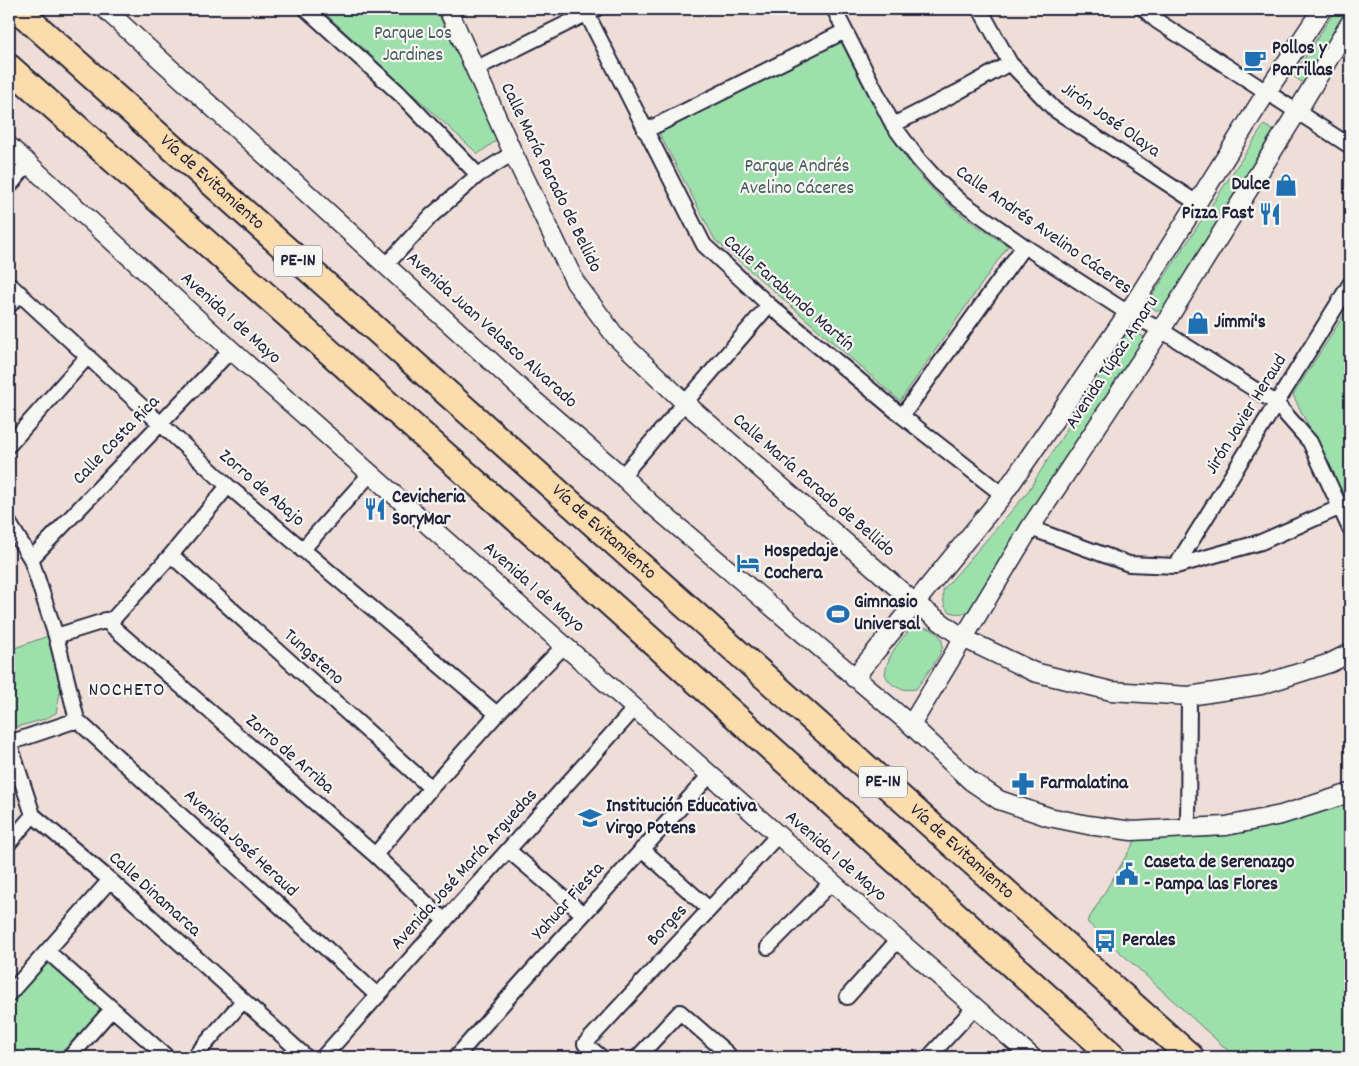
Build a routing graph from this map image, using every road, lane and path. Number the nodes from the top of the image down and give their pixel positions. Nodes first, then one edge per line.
1 (17, 9) edge
2 (105, 9) edge
3 (306, 9) edge
4 (448, 9) edge
5 (834, 9) edge
6 (980, 9) edge
7 (1144, 9) edge
8 (1322, 9) edge
9 (592, 11) edge
10 (1350, 23) edge
11 (845, 31) junction
12 (1010, 63) junction
13 (9, 67) edge
14 (475, 69) junction
15 (1266, 92) junction
16 (1297, 112) junction
17 (893, 125) junction
18 (645, 131) junction
19 (9, 146) edge
20 (1350, 146) edge
21 (513, 153) junction
22 (28, 163) junction
23 (478, 175) junction
24 (9, 187) edge
25 (1198, 203) junction
26 (1024, 246) junction
27 (386, 265) junction
28 (9, 284) edge
29 (1350, 284) edge
30 (20, 293) junction
31 (1346, 298) edge
32 (768, 305) junction
33 (9, 306) edge
34 (1128, 313) junction
35 (1160, 330) junction
36 (231, 350) junction
37 (88, 356) junction
38 (684, 402) junction
39 (1276, 403) junction
40 (902, 416) junction
41 (160, 424) junction
42 (9, 446) edge
43 (371, 473) junction
44 (622, 476) junction
45 (228, 486) junction
46 (1004, 495) junction
47 (1340, 507) junction
48 (9, 523) edge
49 (1030, 528) junction
50 (1350, 529) edge
51 (302, 550) junction
52 (171, 555) junction
53 (31, 559) junction
54 (1176, 566) junction
55 (916, 604) junction
56 (105, 620) junction
57 (56, 636) junction
58 (963, 638) junction
59 (565, 645) junction
60 (1350, 653) edge
61 (854, 678) junction
62 (1189, 696) junction
63 (635, 708) junction
64 (497, 714) junction
65 (78, 720) junction
66 (911, 725) junction
67 (9, 742) edge
68 (711, 774) junction
69 (431, 788) junction
70 (1350, 793) edge
71 (33, 816) junction
72 (1188, 829) junction
73 (778, 835) junction
74 (9, 842) edge
75 (642, 849) junction
76 (508, 850) junction
77 (375, 855) junction
78 (110, 880) junction
79 (832, 882) junction
80 (709, 909) junction
81 (583, 914) junction
82 (445, 921) junction
83 (898, 940) junction
84 (768, 947) dead end
85 (47, 951) junction
86 (9, 994) edge
87 (378, 996) junction
88 (847, 997) dead end
89 (244, 1001) junction
90 (975, 1007) junction
91 (112, 1009) junction
92 (728, 1054) dead end
93 (70, 1057) edge
94 (166, 1057) edge
95 (194, 1057) edge
96 (306, 1057) edge
97 (323, 1057) edge
98 (456, 1057) edge
99 (601, 1057) edge
100 (638, 1057) edge
101 (929, 1057) edge
102 (1032, 1057) edge
103 (1114, 1057) edge
104 (1191, 1057) edge

1 - 104 highway, Vía de Evitamiento / PE-1N
2 - 27 street, Avenida Juan Velasco Alvarado
3 - 23 street
4 - 14 street, Calle María Parado de Bellido
5 - 11 street, Calle Andrés Avelino Cáceres
6 - 12 street, Jirón José Olaya
7 - 15 street
8 - 15 street, Avenida Túpac Amaru
9 - 14 street
9 - 18 street, Calle Farabundo Martín
10 - 16 street, Avenida Túpac Amaru
11 - 17 street, Calle Andrés Avelino Cáceres
11 - 18 street
12 - 17 street
12 - 25 street, Jirón José Olaya
13 - 103 highway, PE-1N
14 - 21 street, Calle María Parado de Bellido
15 - 16 street
15 - 25 street, Avenida Túpac Amaru
16 - 20 street
16 - 35 street, Avenida Túpac Amaru
17 - 26 street, Calle Andrés Avelino Cáceres
18 - 32 street, Calle Farabundo Martín
19 - 22 street, Avenida 1 de Mayo
21 - 23 street
21 - 38 street, Calle María Parado de Bellido
22 - 24 street
22 - 36 street, Avenida 1 de Mayo
23 - 27 street
25 - 34 street, Avenida Túpac Amaru
26 - 34 street, Calle Andrés Avelino Cáceres
26 - 40 street
27 - 44 street, Avenida Juan Velasco Alvarado
28 - 30 street, Zorro de Abajo
29 - 31 street, Jirón Javier Heraud
30 - 33 street
30 - 37 street, Zorro de Abajo
31 - 39 street, Jirón Javier Heraud
32 - 38 street
32 - 40 street, Calle Farabundo Martín
34 - 35 street, Calle Andrés Avelino Cáceres
34 - 46 street, Avenida Túpac Amaru
35 - 39 street, Calle Andrés Avelino Cáceres
35 - 49 street, Avenida Túpac Amaru
36 - 41 street, Calle Costa Rica
36 - 43 street, Avenida 1 de Mayo
37 - 41 street, Zorro de Abajo
37 - 42 street
38 - 44 street
38 - 55 street, Calle María Parado de Bellido
39 - 47 street, Calle Andrés Avelino Cáceres
39 - 54 street, Jirón Javier Heraud
40 - 46 street, Calle Farabundo Martín
41 - 45 street, Zorro de Abajo
41 - 53 street, Calle Costa Rica
43 - 51 street
43 - 59 street, Avenida 1 de Mayo
44 - 61 street, Avenida Juan Velasco Alvarado
45 - 51 street, Zorro de Abajo
45 - 52 street
46 - 55 street, Avenida Túpac Amaru
47 - 50 street, Calle Andrés Avelino Cáceres
47 - 54 street
48 - 53 street
49 - 54 street
49 - 58 street, Avenida Túpac Amaru
51 - 64 street, Zorro de Abajo
52 - 56 street
52 - 69 street, Tungsteno
53 - 57 street
55 - 58 street, Calle María Parado de Bellido
55 - 61 street, Avenida Túpac Amaru
56 - 57 street
56 - 77 street, Zorro de Arriba
57 - 65 street
58 - 62 street, Calle María Parado de Bellido
58 - 66 street, Avenida Túpac Amaru
59 - 63 street, Avenida 1 de Mayo
59 - 64 street
60 - 62 street, Calle María Parado de Bellido
61 - 66 street, Avenida Juan Velasco Alvarado
62 - 72 street
63 - 68 street, Avenida 1 de Mayo
63 - 76 street, Avenida José María Arguedas
64 - 69 street
65 - 67 street
65 - 87 street, Avenida José Heraud
66 - 72 street, Avenida Juan Velasco Alvarado
67 - 71 street
68 - 73 street, Avenida 1 de Mayo
68 - 75 street, Yahuar Fiesta
69 - 77 street
70 - 72 street, Avenida Juan Velasco Alvarado
71 - 74 street
71 - 78 street, Calle Dinamarca
73 - 79 street, Avenida 1 de Mayo
73 - 80 street, Borges
75 - 80 street
75 - 81 street, Yahuar Fiesta
76 - 81 street
76 - 82 street, Avenida José María Arguedas
77 - 82 street, Zorro de Arriba
78 - 85 street
78 - 89 street, Calle Dinamarca
79 - 83 street, Avenida 1 de Mayo
79 - 84 street
80 - 99 street, Borges
81 - 98 street, Yahuar Fiesta
82 - 87 street, Avenida José María Arguedas
83 - 88 street
83 - 90 street, Avenida 1 de Mayo
85 - 86 street
85 - 91 street
87 - 97 street, Avenida José María Arguedas
89 - 95 street
89 - 96 street, Calle Dinamarca
90 - 101 street
90 - 102 street, Avenida 1 de Mayo
91 - 93 street
91 - 94 street
92 - 100 street

